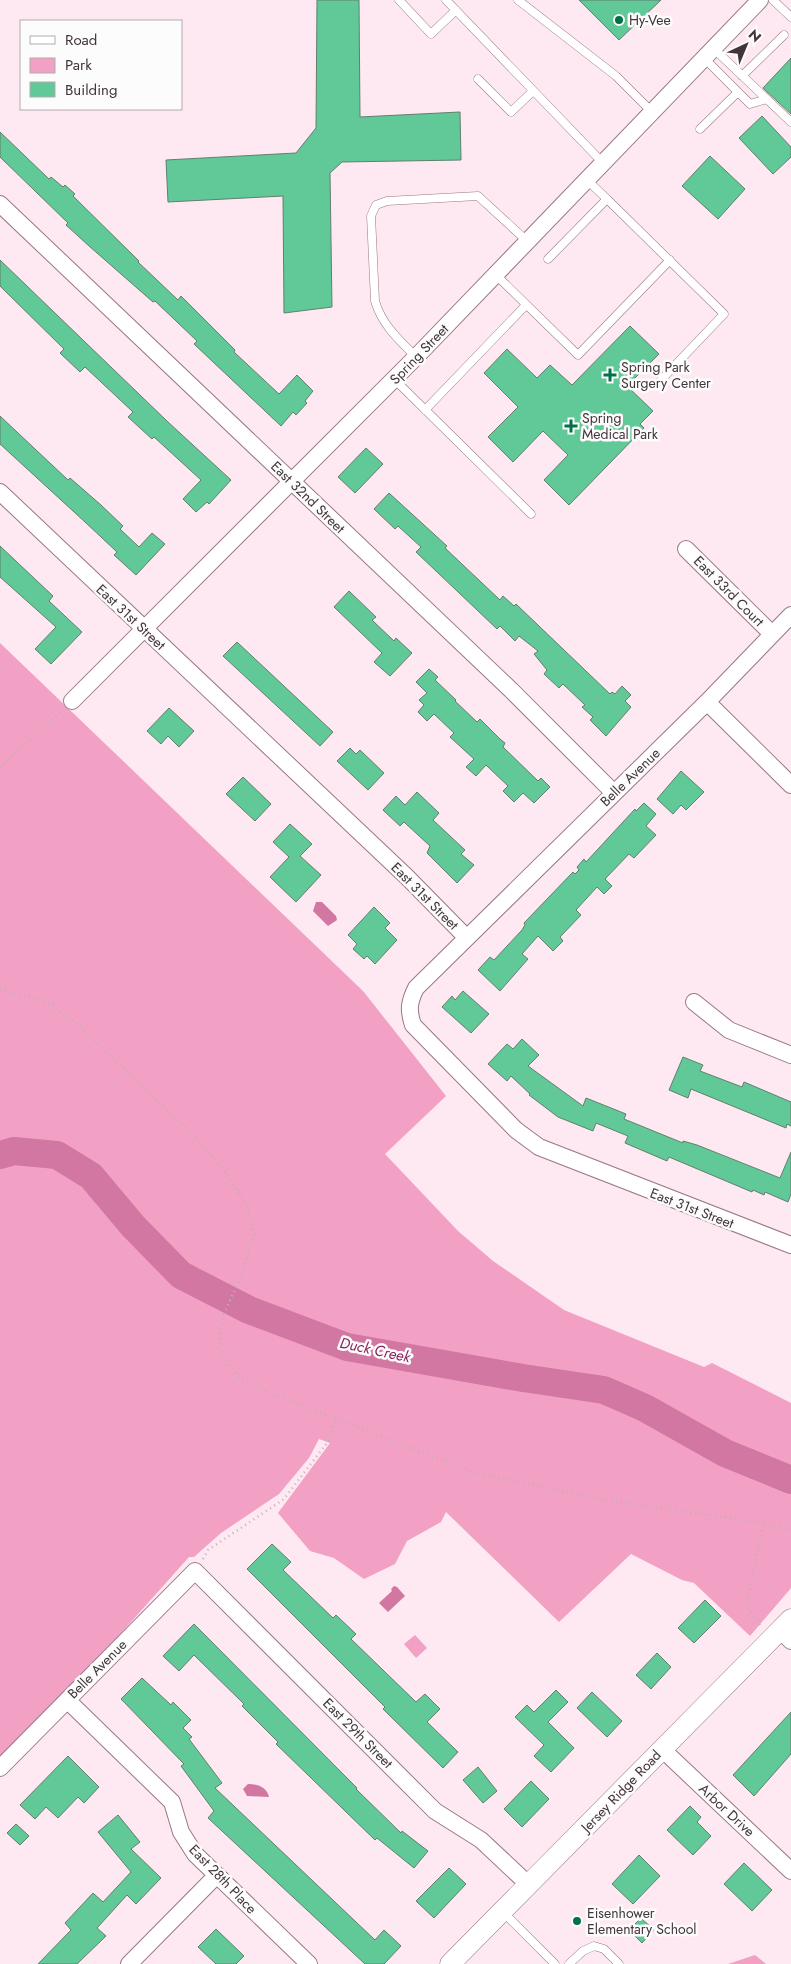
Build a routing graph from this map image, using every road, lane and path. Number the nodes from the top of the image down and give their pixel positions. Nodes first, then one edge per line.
1 (399, 0) edge
2 (446, 0) edge
3 (518, 0) edge
4 (760, 0) edge
5 (773, 0) edge
6 (456, 10) junction
7 (791, 17) edge
8 (784, 35) dead end
9 (709, 53) junction
10 (742, 76) junction
11 (478, 79) dead end
12 (533, 91) junction
13 (738, 92) junction
14 (767, 99) junction
15 (652, 112) junction
16 (791, 122) edge
17 (700, 129) dead end
18 (603, 163) junction
19 (587, 180) junction
20 (607, 199) junction
21 (0, 204) edge
22 (527, 241) junction
23 (548, 259) dead end
24 (670, 260) junction
25 (496, 274) junction
26 (526, 305) junction
27 (416, 358) junction
28 (394, 379) junction
29 (660, 382) dead end
30 (425, 410) junction
31 (292, 482) junction
32 (0, 492) edge
33 (531, 514) dead end
34 (686, 549) dead end
35 (791, 615) edge
36 (144, 629) junction
37 (772, 634) junction
38 (72, 702) joint
39 (707, 702) junction
40 (0, 767) edge
41 (791, 785) edge
42 (614, 793) junction
43 (466, 937) junction
44 (0, 989) edge
45 (694, 1002) dead end
46 (791, 1055) edge
47 (791, 1245) edge
48 (336, 1419) junction
49 (764, 1523) junction
50 (791, 1530) edge
51 (195, 1571) junction
52 (784, 1632) edge
53 (67, 1700) junction
54 (662, 1749) junction
55 (0, 1768) edge
56 (791, 1871) edge
57 (217, 1875) junction
58 (529, 1885) junction
59 (503, 1912) junction
60 (453, 1963) edge
61 (129, 1964) edge
62 (309, 1964) edge
63 (556, 1964) edge
64 (569, 1964) edge
65 (619, 1964) edge

1 - 6 lane
2 - 6 lane
3 - 15 lane
4 - 9 street, Spring Street
5 - 7 lane
6 - 12 lane
8 - 10 lane
9 - 10 lane
9 - 13 lane
9 - 15 street, Spring Street
10 - 14 lane
11 - 12 lane
12 - 18 lane
13 - 14 lane
13 - 17 lane
14 - 16 lane
15 - 18 street, Spring Street
18 - 19 street, Spring Street
19 - 20 lane
19 - 22 street, Spring Street
20 - 23 lane
20 - 24 lane
21 - 31 street, East 32nd Street
22 - 25 street, Spring Street
22 - 27 lane
24 - 26 lane
24 - 29 lane
25 - 26 lane
25 - 27 street, Spring Street
26 - 30 lane
27 - 28 street, Spring Street
28 - 30 lane
28 - 31 street, Spring Street
30 - 33 lane
31 - 36 street, Spring Street
31 - 42 street, East 32nd Street
32 - 36 street, East 31st Street
34 - 37 street, East 33rd Court
35 - 37 street, Belle Avenue
36 - 38 street, Spring Street
36 - 43 street, East 31st Street
37 - 39 street, Belle Avenue
38 - 40 path
39 - 41 street
39 - 42 street, Belle Avenue
42 - 43 street, Belle Avenue
43 - 47 street, East 31st Street
44 - 48 path
45 - 46 street
48 - 49 path
48 - 51 path
49 - 50 path
49 - 52 path
51 - 53 street, Belle Avenue
51 - 58 street, East 29th Street
52 - 54 street, Jersey Ridge Road
53 - 55 street, Belle Avenue
53 - 57 street, East 28th Place
54 - 56 street, Arbor Drive
54 - 58 street, Jersey Ridge Road
57 - 61 street
57 - 62 street, East 28th Place
58 - 59 street, Jersey Ridge Road
59 - 60 street, Jersey Ridge Road
59 - 63 lane
64 - 65 lane

